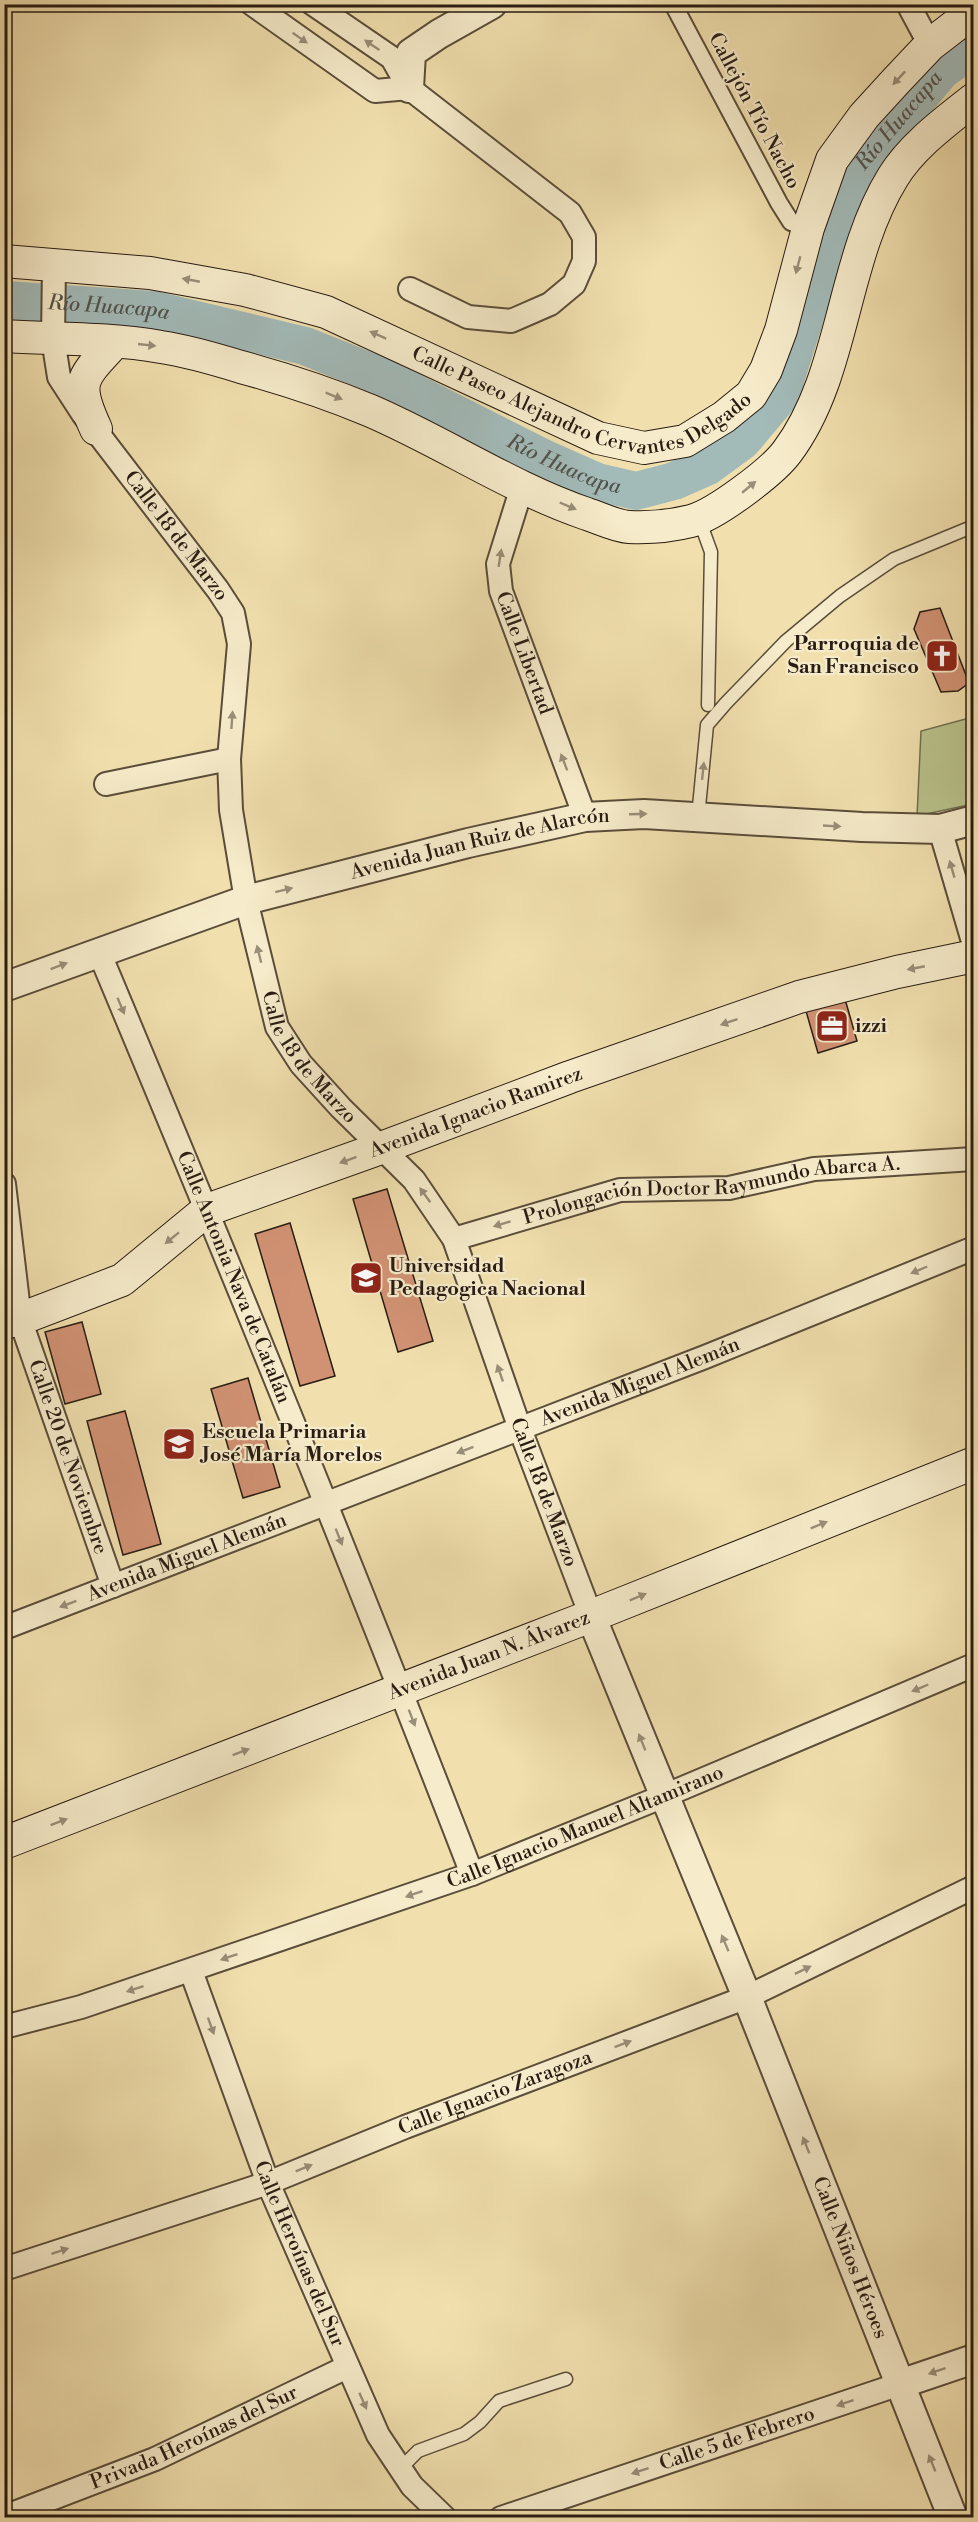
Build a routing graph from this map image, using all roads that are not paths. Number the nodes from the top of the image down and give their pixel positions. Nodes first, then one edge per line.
1 (252, 4) edge
2 (313, 4) edge
3 (492, 4) edge
4 (673, 4) edge
5 (908, 4) edge
6 (974, 11) edge
7 (930, 45) junction
8 (409, 88) junction
9 (972, 103) edge
10 (808, 228) junction
11 (4, 261) edge
12 (54, 271) junction
13 (410, 289) dead end
14 (53, 334) junction
15 (4, 336) edge
16 (115, 342) junction
17 (96, 429) junction
18 (522, 487) junction
19 (698, 518) junction
20 (974, 526) edge
21 (708, 705) dead end
22 (229, 759) junction
23 (106, 784) dead end
24 (585, 817) junction
25 (698, 817) junction
26 (974, 820) edge
27 (940, 828) junction
28 (246, 900) junction
29 (974, 945) edge
30 (99, 952) junction
31 (974, 956) edge
32 (4, 987) edge
33 (381, 1148) junction
34 (974, 1159) edge
35 (4, 1184) edge
36 (207, 1210) junction
37 (454, 1239) junction
38 (974, 1248) edge
39 (12, 1321) edge
40 (519, 1429) junction
41 (974, 1463) edge
42 (326, 1504) junction
43 (113, 1586) junction
44 (591, 1616) junction
45 (4, 1628) edge
46 (974, 1665) edge
47 (401, 1691) junction
48 (664, 1796) junction
49 (4, 1844) edge
50 (472, 1874) junction
51 (974, 1887) edge
52 (191, 1971) junction
53 (747, 1997) junction
54 (4, 2027) edge
55 (268, 2183) junction
56 (4, 2269) edge
57 (974, 2359) edge
58 (347, 2367) junction
59 (566, 2379) dead end
60 (900, 2384) junction
61 (400, 2468) junction
62 (4, 2517) edge
63 (445, 2517) edge
64 (501, 2517) edge
65 (953, 2517) edge

1 -> 8 street
8 -> 2 street
3 - 8 street
4 - 10 street, Callejón Tío Nacho
5 - 7 street
6 - 7 main road, Calle Paseo Alejandro Cervantes Delgado
7 -> 10 main road, Calle Paseo Alejandro Cervantes Delgado
8 - 13 street
19 -> 9 main road
10 -> 12 main road, Calle Paseo Alejandro Cervantes Delgado
11 - 12 main road, Calle Paseo Alejandro Cervantes Delgado
12 - 14 street, Calle 18 de Marzo
14 - 15 main road
14 - 16 main road
14 - 17 street, Calle 18 de Marzo
16 - 17 main road
16 -> 18 main road
22 -> 17 street, Calle 18 de Marzo
18 -> 19 main road
24 -> 18 street, Calle Libertad
19 - 21 lane
25 -> 20 lane
22 - 23 street
22 - 28 street, Calle 18 de Marzo
24 -> 25 street, Avenida Juan Ruiz de Alarcón
28 -> 24 street, Avenida Juan Ruiz de Alarcón
25 -> 27 street, Avenida Juan Ruiz de Alarcón
26 - 27 street, Avenida Juan Ruiz de Alarcón
29 -> 27 street
28 - 30 street, Avenida Juan Ruiz de Alarcón
33 -> 28 street, Calle 18 de Marzo
32 -> 30 street, Avenida Juan Ruiz de Alarcón
30 -> 36 street, Calle Antonia Nava de Catalán
31 -> 33 main road, Avenida Ignacio Ramirez
33 -> 36 main road, Avenida Ignacio Ramirez
37 -> 33 street, Calle 18 de Marzo
34 -> 37 street, Prolongación Doctor Raymundo Abarca A.
35 - 39 street, Calle 20 de Noviembre
36 -> 39 main road, Avenida Ignacio Ramirez
36 - 42 street, Calle Antonia Nava de Catalán
40 -> 37 street, Calle 18 de Marzo
38 -> 40 street, Avenida Miguel Alemán
39 - 43 street, Calle 20 de Noviembre
40 -> 42 street, Avenida Miguel Alemán
40 - 44 street, Calle 18 de Marzo
44 -> 41 main road, Avenida Juan N. Álvarez
42 - 43 street, Avenida Miguel Alemán
42 -> 47 street, Calle Antonia Nava de Catalán
43 -> 45 street, Avenida Miguel Alemán
44 - 47 main road, Avenida Juan N. Álvarez
48 -> 44 street, Calle 18 de Marzo
46 -> 48 street, Calle Ignacio Manuel Altamirano
49 -> 47 main road, Avenida Juan N. Álvarez
47 -> 50 street, Calle Antonia Nava de Catalán
48 - 50 street, Calle Ignacio Manuel Altamirano
53 -> 48 street, Calle 18 de Marzo
50 -> 52 street, Calle Ignacio Manuel Altamirano
53 -> 51 street, Calle Ignacio Zaragoza
52 -> 54 street, Calle Ignacio Manuel Altamirano
52 -> 55 street, Calle Heroínas del Sur
55 -> 53 street, Calle Ignacio Zaragoza
60 -> 53 street, Calle Niños Héroes
56 -> 55 street, Calle Ignacio Zaragoza
55 - 58 street, Calle Heroínas del Sur
57 -> 60 street, Calle 5 de Febrero
58 -> 61 street, Calle Heroínas del Sur
58 - 62 street, Privada Heroínas del Sur
59 - 61 lane
60 -> 64 street, Calle 5 de Febrero
65 -> 60 street, Calle Niños Héroes
61 - 63 street, Calle Heroínas del Sur

